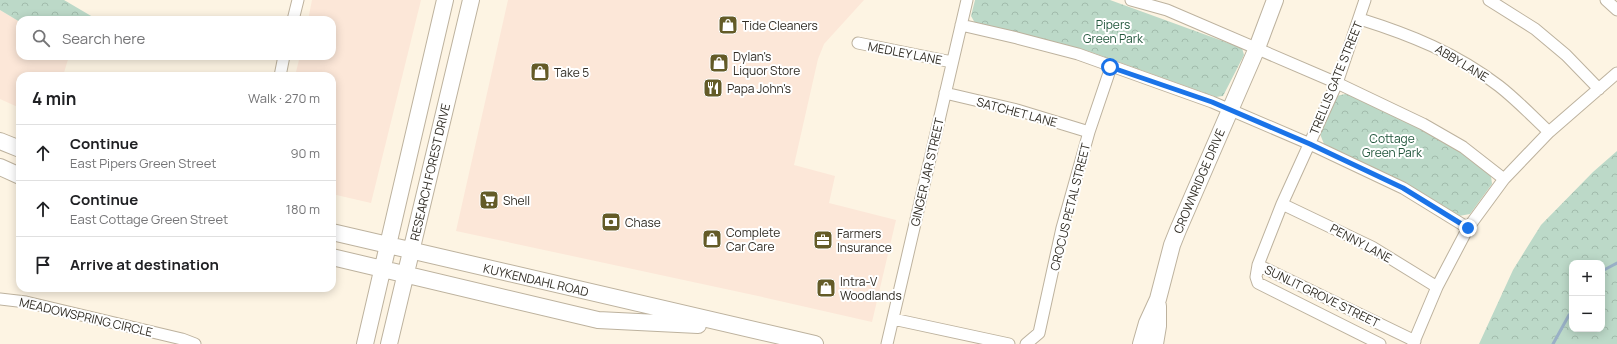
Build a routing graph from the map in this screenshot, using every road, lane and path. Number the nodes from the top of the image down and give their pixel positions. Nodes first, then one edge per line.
1 (298, 0) edge
2 (445, 0) edge
3 (471, 0) edge
4 (966, 0) edge
5 (1131, 0) edge
6 (1275, 0) edge
7 (1365, 0) edge
8 (1489, 0) edge
9 (1606, 0) edge
10 (1617, 10) edge
11 (294, 16) edge
12 (1360, 19) junction
13 (961, 25) junction
14 (858, 43) dead end
15 (1257, 48) junction
16 (283, 60) edge
17 (952, 62) junction
18 (1110, 67) junction
19 (281, 72) edge
20 (1617, 73) edge
21 (1337, 83) junction
22 (1599, 89) junction
23 (945, 93) junction
24 (1230, 110) junction
25 (1089, 132) junction
26 (1549, 132) junction
27 (0, 141) edge
28 (1310, 144) junction
29 (16, 147) edge
30 (0, 167) edge
31 (16, 174) edge
32 (1504, 179) junction
33 (1282, 204) junction
34 (1468, 228) junction
35 (336, 233) edge
36 (388, 245) junction
37 (411, 251) junction
38 (336, 258) edge
39 (1258, 265) junction
40 (383, 269) junction
41 (406, 275) junction
42 (1436, 287) junction
43 (0, 299) edge
44 (1158, 299) junction
45 (892, 319) junction
46 (739, 327) junction
47 (1414, 342) edge
48 (195, 344) edge
49 (365, 344) edge
50 (389, 344) edge
51 (815, 344) edge
52 (887, 344) edge
53 (1009, 344) edge
54 (1026, 344) edge
55 (1141, 344) edge
56 (1155, 344) edge
57 (1380, 344) edge

1 - 11 street
2 - 36 main road, RESEARCH FOREST DRIVE
3 - 37 main road, RESEARCH FOREST DRIVE
4 - 13 street, GINGER JAR STREET
5 - 15 street
6 - 15 main road, CROWNRIDGE DRIVE
7 - 12 street, TRELLIS GATE STREET
8 - 22 street
9 - 10 street
12 - 21 street, TRELLIS GATE STREET
12 - 26 street, ABBY LANE
13 - 17 street, GINGER JAR STREET
13 - 18 street
14 - 17 street, MEDLEY LANE
15 - 21 street
15 - 24 main road, CROWNRIDGE DRIVE
16 - 19 street
17 - 23 street, GINGER JAR STREET
18 - 24 street
18 - 25 street, CROCUS PETAL STREET
20 - 22 street
21 - 28 street, TRELLIS GATE STREET
21 - 32 street
22 - 26 street
23 - 25 street, SATCHET LANE
23 - 45 street, GINGER JAR STREET
24 - 28 street
24 - 44 main road, CROWNRIDGE DRIVE
25 - 54 street, CROCUS PETAL STREET
26 - 32 street
27 - 29 main road
28 - 33 street, TRELLIS GATE STREET
28 - 34 street
30 - 31 main road
32 - 34 street
33 - 39 street, TRELLIS GATE STREET
33 - 42 street, PENNY LANE
34 - 42 street
35 - 36 main road, KUYKENDAHL ROAD
36 - 37 main road, KUYKENDAHL ROAD
36 - 40 main road, RESEARCH FOREST DRIVE
37 - 41 main road, RESEARCH FOREST DRIVE
37 - 46 main road, KUYKENDAHL ROAD
38 - 40 main road, KUYKENDAHL ROAD
39 - 47 street, SUNLIT GROVE STREET
39 - 57 street, SUNLIT GROVE STREET
40 - 41 main road, KUYKENDAHL ROAD
40 - 49 main road, RESEARCH FOREST DRIVE
41 - 46 main road, KUYKENDAHL ROAD
41 - 50 main road, RESEARCH FOREST DRIVE
42 - 47 street
43 - 48 street, MEADOWSPRING CIRCLE
44 - 55 main road, CROWNRIDGE DRIVE
44 - 56 main road, CROWNRIDGE DRIVE
45 - 52 street, GINGER JAR STREET
45 - 53 street
46 - 51 main road, KUYKENDAHL ROAD

